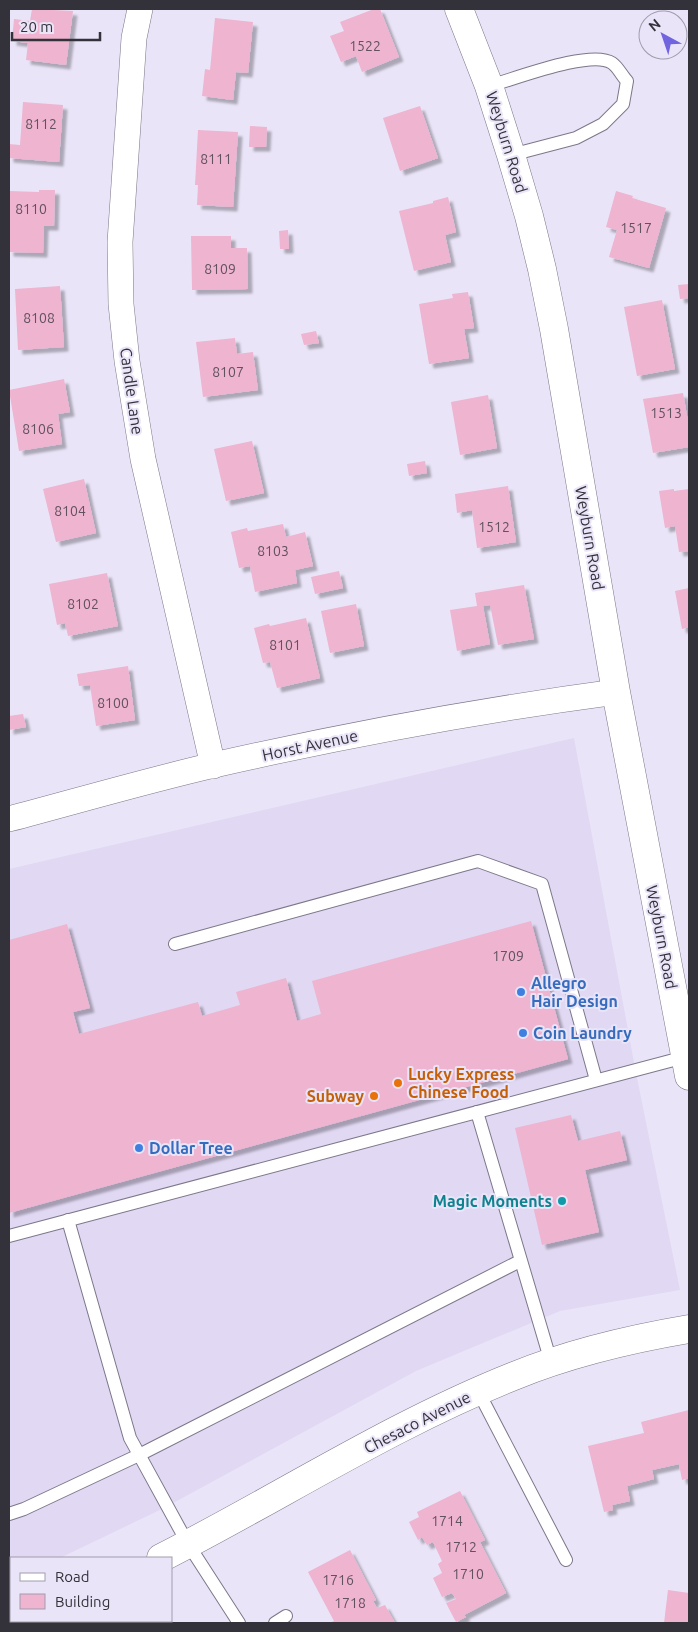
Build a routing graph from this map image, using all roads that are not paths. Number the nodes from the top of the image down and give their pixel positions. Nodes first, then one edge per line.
1 (140, 9) edge
2 (459, 9) edge
3 (489, 86) junction
4 (512, 155) junction
5 (616, 692) junction
6 (214, 766) junction
7 (9, 819) edge
8 (175, 944) dead end
9 (687, 1066) edge
10 (596, 1080) junction
11 (476, 1112) junction
12 (68, 1220) junction
13 (9, 1236) edge
14 (520, 1260) junction
15 (689, 1329) edge
16 (551, 1362) junction
17 (478, 1391) junction
18 (139, 1455) junction
19 (9, 1514) edge
20 (188, 1544) junction
21 (163, 1557) edge
22 (566, 1560) dead end
23 (239, 1623) edge

1 - 6 street, Candle Lane
2 - 3 street, Weyburn Road
3 - 4 street, Weyburn Road
3 - 4 lane
4 - 5 street, Weyburn Road
5 - 6 street, Horst Avenue
5 - 9 street, Weyburn Road
6 - 7 street, Horst Avenue
8 - 10 lane
9 - 10 lane
10 - 11 lane
11 - 12 lane
11 - 14 lane
12 - 13 lane
12 - 18 lane
14 - 16 lane
14 - 18 lane
15 - 16 street, Chesaco Avenue
16 - 17 street, Chesaco Avenue
17 - 20 street, Chesaco Avenue
17 - 22 lane
18 - 19 lane
18 - 20 lane
20 - 21 street, Chesaco Avenue
20 - 23 lane

